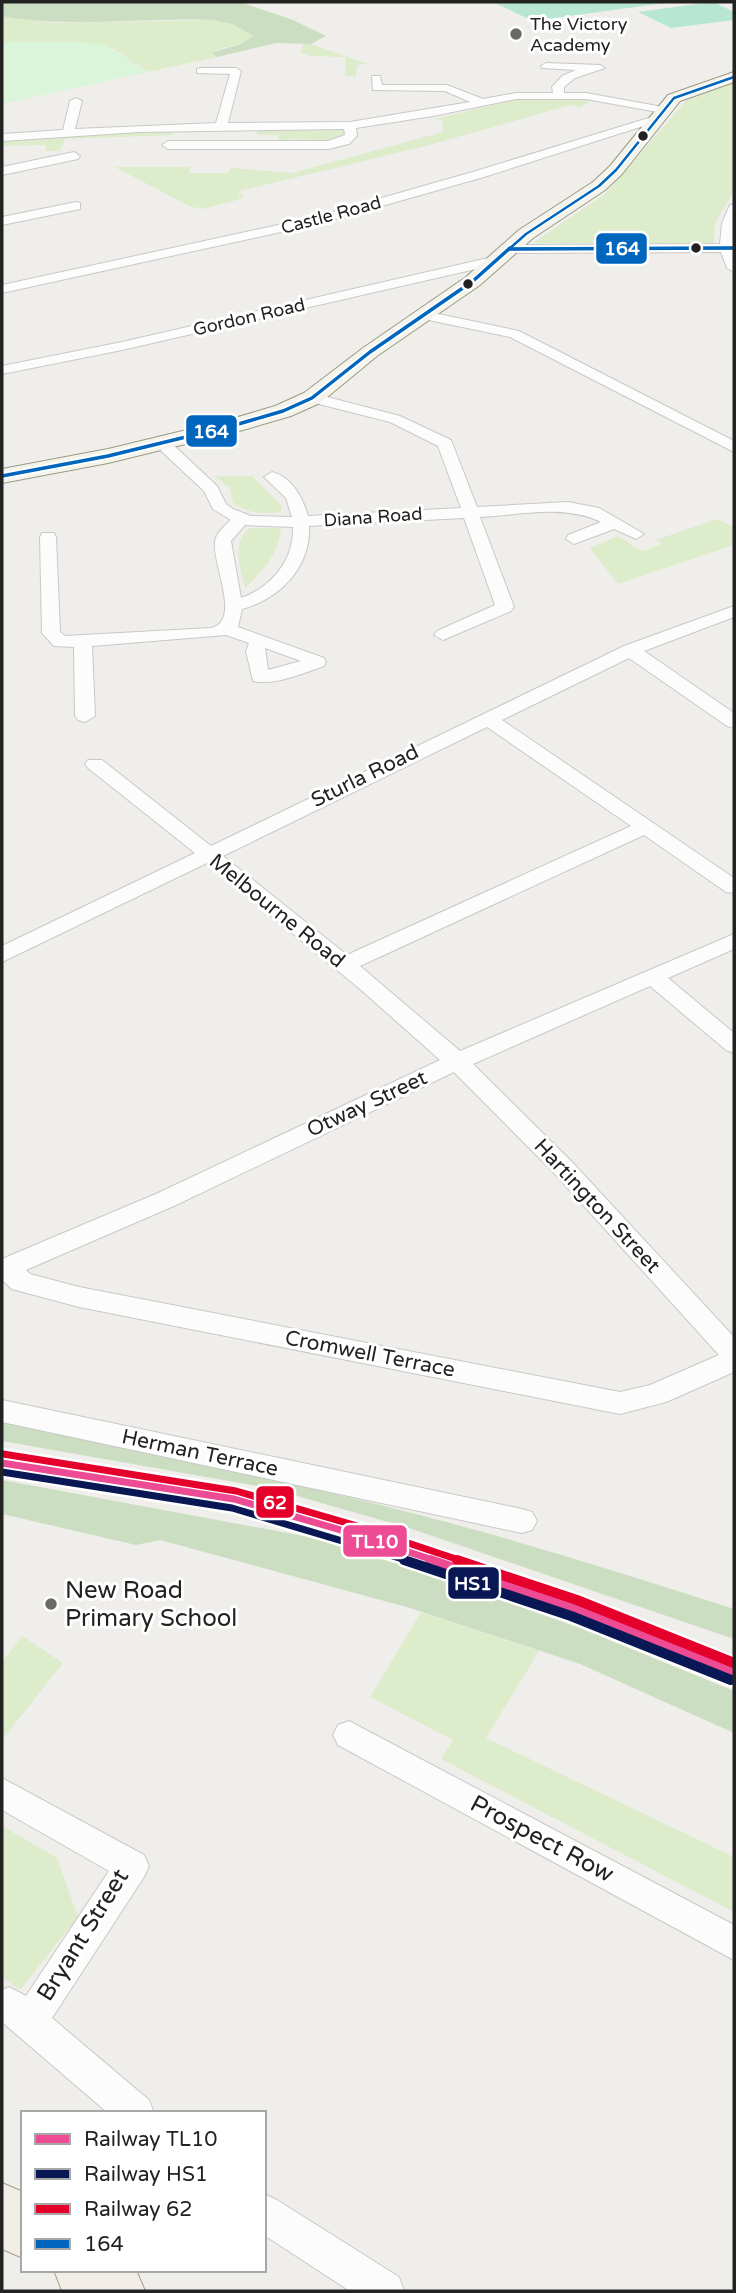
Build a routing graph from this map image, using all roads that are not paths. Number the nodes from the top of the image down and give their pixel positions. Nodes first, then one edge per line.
1 (546, 66) dead end
2 (201, 71) dead end
3 (734, 77) edge
4 (376, 78) dead end
5 (559, 94) junction
6 (76, 101) dead end
7 (482, 103) junction
8 (659, 114) junction
9 (350, 125) junction
10 (221, 128) junction
11 (68, 132) junction
12 (2, 138) edge
13 (168, 145) dead end
14 (74, 156) dead end
15 (2, 171) edge
16 (76, 206) dead end
17 (734, 208) edge
18 (2, 221) edge
19 (731, 248) edge
20 (503, 255) junction
21 (734, 268) edge
22 (2, 289) edge
23 (424, 315) junction
24 (2, 370) edge
25 (312, 398) junction
26 (162, 443) junction
27 (734, 447) edge
28 (2, 476) edge
29 (272, 477) dead end
30 (468, 512) junction
31 (242, 519) junction
32 (302, 522) junction
33 (614, 523) junction
34 (636, 534) dead end
35 (48, 537) dead end
36 (574, 540) dead end
37 (233, 606) junction
38 (734, 611) edge
39 (226, 629) junction
40 (443, 635) dead end
41 (83, 641) junction
42 (259, 642) dead end
43 (630, 650) junction
44 (85, 716) dead end
45 (487, 718) junction
46 (734, 722) edge
47 (95, 764) dead end
48 (647, 826) junction
49 (206, 853) junction
50 (734, 887) edge
51 (734, 941) edge
52 (2, 955) edge
53 (344, 965) junction
54 (653, 977) junction
55 (734, 1045) edge
56 (456, 1062) junction
57 (4, 1269) edge
58 (734, 1354) edge
59 (734, 1360) edge
60 (2, 1411) edge
61 (522, 1521) dead end
62 (349, 1735) dead end
63 (2, 1793) edge
64 (734, 1943) edge
65 (134, 2111) edge
66 (2, 2213) edge
67 (266, 2214) edge
68 (21, 2227) edge
69 (385, 2291) edge

1 - 5 street
2 - 10 street
3 - 8 street
4 - 7 street
5 - 7 street
5 - 8 street
6 - 11 street
7 - 9 street
8 - 20 street
8 - 22 street, Castle Road
9 - 10 street
9 - 13 street
10 - 11 street
11 - 12 street
14 - 15 street
16 - 18 street
17 - 19 street
19 - 20 street, Gordon Road
19 - 21 street
20 - 23 street
20 - 24 street, Gordon Road
23 - 25 street
23 - 27 street
25 - 26 street
25 - 30 street
26 - 28 street
26 - 31 street
29 - 32 street
30 - 32 street, Diana Road
30 - 33 street, Diana Road
30 - 40 street
31 - 32 street, Diana Road
31 - 37 street
32 - 37 street
33 - 34 street, Diana Road
33 - 36 street
35 - 41 street
37 - 39 street
38 - 43 street, Sturla Road
39 - 41 street
39 - 42 street
41 - 44 street
43 - 45 street, Sturla Road
43 - 46 street
45 - 48 street
45 - 49 street, Sturla Road
47 - 49 street, Melbourne Road
48 - 50 street
48 - 53 street
49 - 52 street, Sturla Road
49 - 53 street, Melbourne Road
51 - 54 street, Otway Street
53 - 56 street, Melbourne Road
54 - 55 street
54 - 56 street, Otway Street
56 - 57 street, Otway Street
56 - 58 street, Hartington Street
57 - 59 street, Cromwell Terrace
60 - 61 street, Herman Terrace
62 - 64 street, Prospect Row
63 - 65 street, Bryant Street
66 - 68 main road
67 - 69 street

